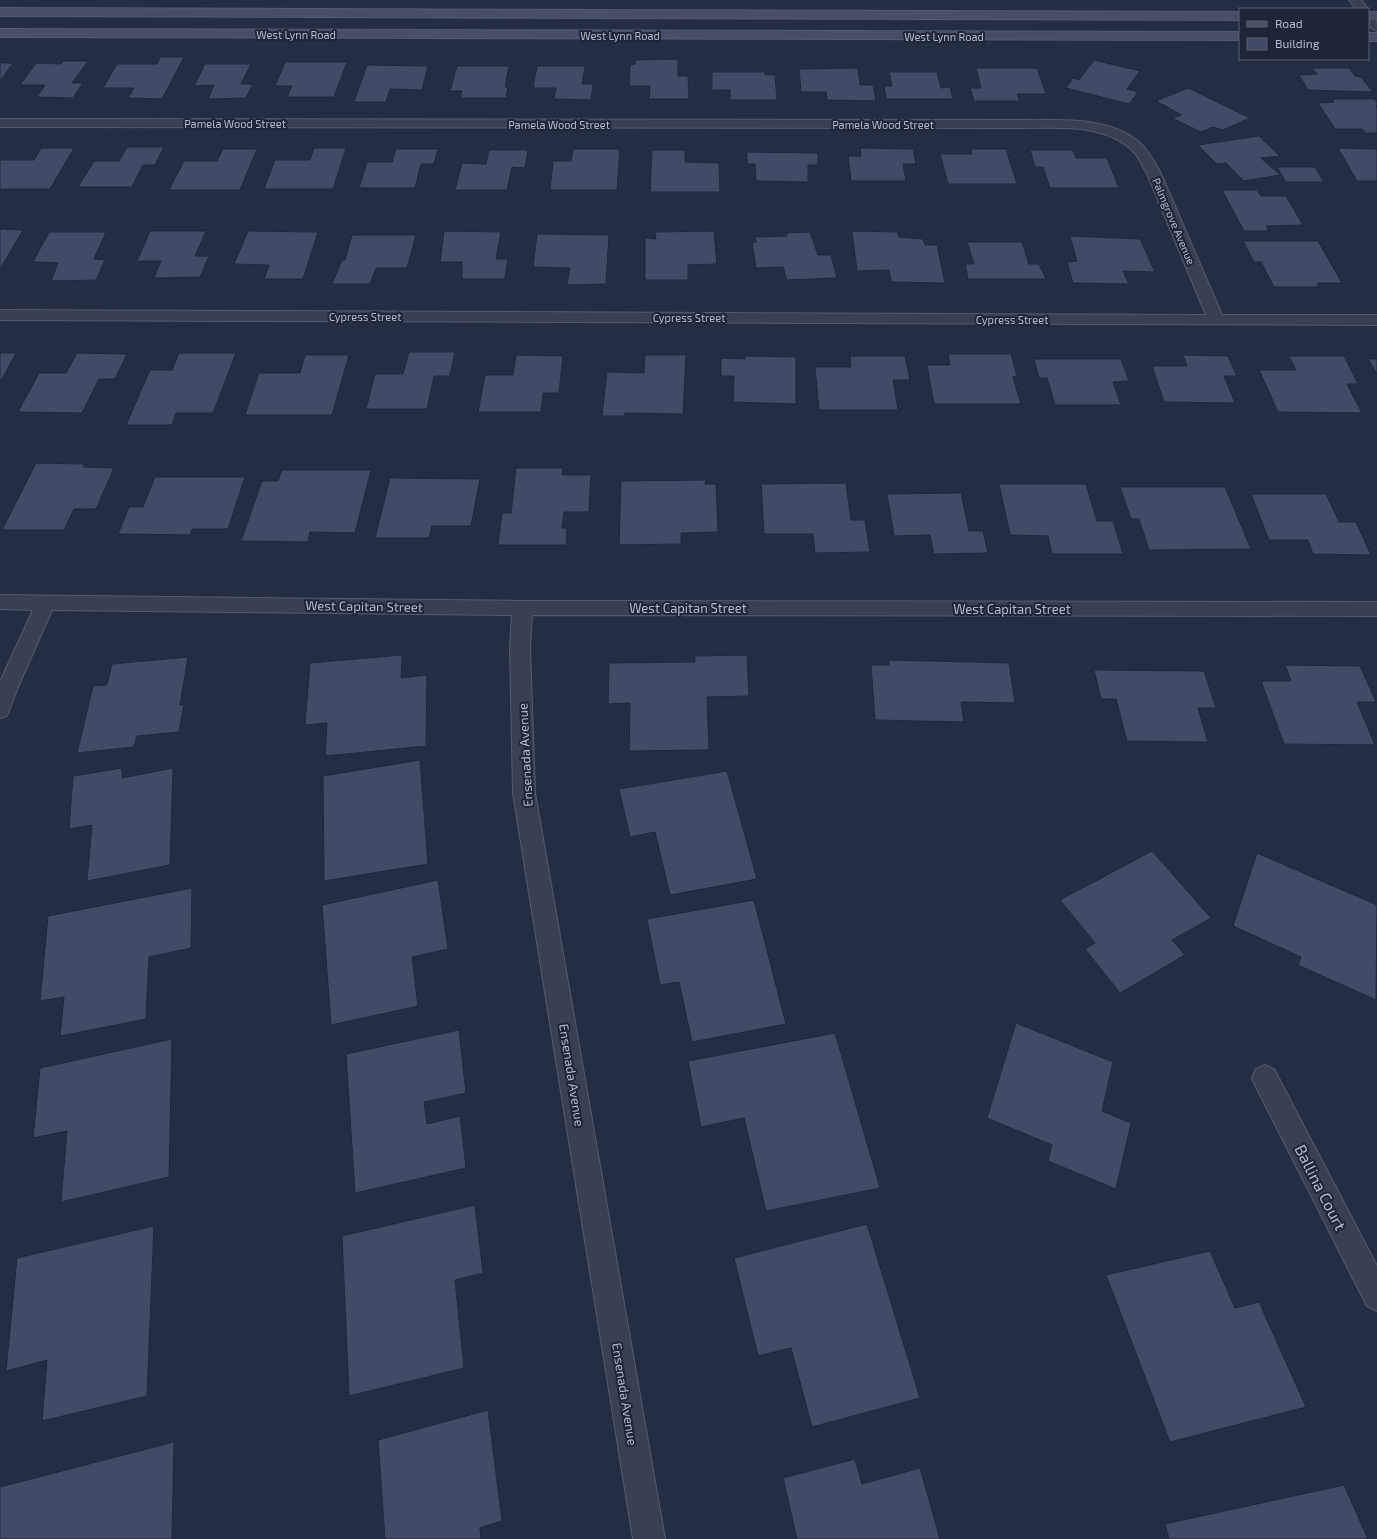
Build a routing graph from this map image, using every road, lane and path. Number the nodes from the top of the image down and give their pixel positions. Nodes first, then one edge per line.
1 (1355, 0) edge
2 (1361, 8) edge
3 (0, 12) edge
4 (1239, 16) edge
5 (1369, 17) edge
6 (1377, 27) edge
7 (0, 33) edge
8 (1239, 36) edge
9 (0, 123) edge
10 (1116, 135) joint
11 (0, 315) edge
12 (1216, 320) junction
13 (1377, 320) edge
14 (0, 602) edge
15 (46, 602) junction
16 (522, 608) junction
17 (1377, 609) edge
18 (0, 710) edge
19 (1265, 1078) dead end
20 (1377, 1296) edge
21 (649, 1539) edge

1 - 2 street
3 - 4 main road, West Lynn Road
5 - 6 street
7 - 8 main road, West Lynn Road
9 - 10 street, Pamela Wood Street
10 - 12 street, Palmgrove Avenue
11 - 12 street, Cypress Street
12 - 13 street, Cypress Street
14 - 15 street, West Capitan Street
15 - 16 street, West Capitan Street
15 - 18 street
16 - 17 street, West Capitan Street
16 - 21 street, Ensenada Avenue
19 - 20 street, Ballina Court

